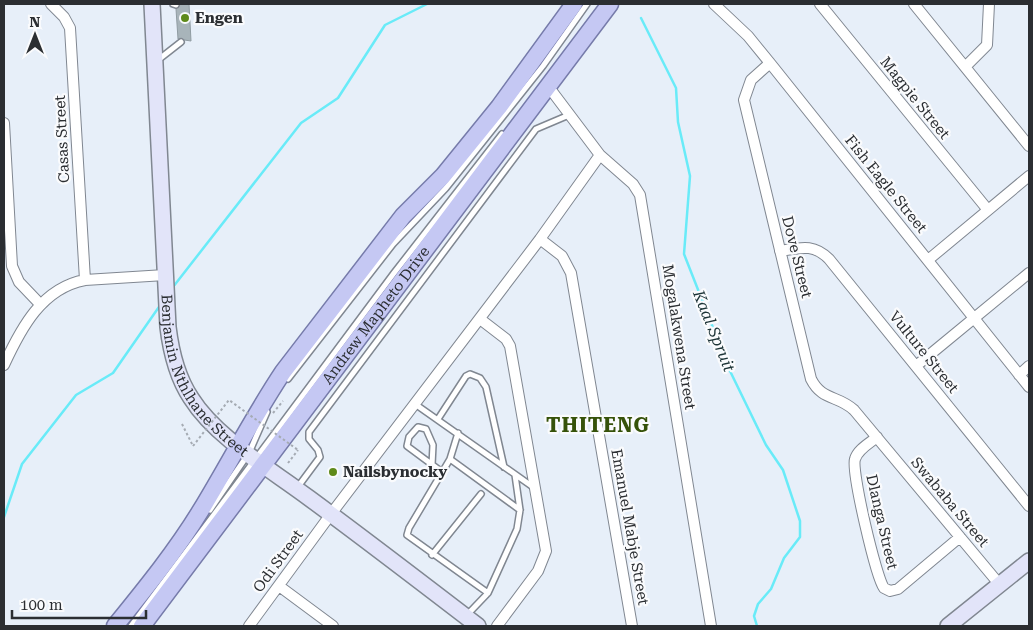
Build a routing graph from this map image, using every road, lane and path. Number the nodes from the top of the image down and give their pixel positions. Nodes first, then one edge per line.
1 (51, 4) edge
2 (152, 4) edge
3 (574, 4) edge
4 (588, 4) edge
5 (820, 4) edge
6 (914, 4) edge
7 (989, 4) edge
8 (717, 5) edge
9 (604, 8) edge
10 (181, 42) dead end
11 (156, 62) junction
12 (770, 63) junction
13 (965, 67) junction
14 (548, 86) junction
15 (531, 97) dead end
16 (569, 115) junction
17 (4, 123) edge
18 (508, 127) dead end
19 (1029, 146) edge
20 (600, 156) junction
21 (1029, 176) edge
22 (988, 210) junction
23 (540, 239) junction
24 (780, 251) junction
25 (928, 260) junction
26 (1029, 273) edge
27 (165, 278) junction
28 (85, 280) junction
29 (40, 304) junction
30 (974, 318) junction
31 (480, 319) junction
32 (4, 365) edge
33 (916, 366) junction
34 (1029, 366) edge
35 (1019, 375) junction
36 (1029, 387) edge
37 (415, 404) junction
38 (438, 420) junction
39 (182, 424) dead end
40 (458, 433) junction
41 (877, 437) junction
42 (252, 456) junction
43 (450, 459) junction
44 (288, 463) dead end
45 (432, 465) junction
46 (504, 467) junction
47 (442, 472) junction
48 (515, 475) junction
49 (297, 489) junction
50 (535, 489) junction
51 (481, 494) dead end
52 (1029, 506) edge
53 (520, 510) junction
54 (330, 514) junction
55 (960, 537) junction
56 (432, 555) junction
57 (1029, 561) edge
58 (1000, 585) junction
59 (279, 586) junction
60 (488, 593) junction
61 (466, 616) junction
62 (115, 626) edge
63 (123, 626) edge
64 (131, 626) edge
65 (142, 626) edge
66 (249, 626) edge
67 (333, 626) edge
68 (478, 626) edge
69 (497, 626) edge
70 (632, 626) edge
71 (711, 626) edge
72 (948, 626) edge

1 - 28 street, Casas Street
2 - 11 street, Benjamin Nthlhane Street
3 - 42 main road, Andrew Mapheto Drive
4 - 42 lane
5 - 22 street, Magpie Street
6 - 13 street
7 - 13 street
8 - 12 street, Fish Eagle Street
9 - 14 main road, Andrew Mapheto Drive
9 - 15 lane
10 - 11 lane
11 - 27 street, Benjamin Nthlhane Street
12 - 24 street, Dove Street
12 - 25 street, Fish Eagle Street
13 - 19 street
14 - 16 street, Mogalakwena Street
14 - 42 main road, Andrew Mapheto Drive
16 - 20 street, Mogalakwena Street
16 - 49 lane
17 - 29 street
18 - 42 lane
20 - 23 street, Odi Street
20 - 71 street, Mogalakwena Street
21 - 22 street
22 - 25 street
23 - 31 street, Odi Street
23 - 70 street, Emanuel Mabje Street
24 - 33 street, Vulture Street
24 - 41 street, Dove Street
25 - 30 street, Fish Eagle Street
26 - 30 street
27 - 28 street
27 - 42 street, Benjamin Nthlhane Street
28 - 29 street
29 - 32 street
30 - 33 street
30 - 35 street, Fish Eagle Street
31 - 37 street, Odi Street
31 - 50 street
33 - 52 street, Vulture Street
34 - 35 street
35 - 36 street, Fish Eagle Street
37 - 38 lane
37 - 54 street, Odi Street
38 - 40 lane
38 - 46 lane
39 - 44 path, bridge
40 - 43 lane
40 - 46 lane
41 - 55 street, Swababa Street
41 - 55 street, Dlanga Street
42 - 49 street, Benjamin Nthlhane Street
42 - 62 main road, Andrew Mapheto Drive
42 - 63 lane
42 - 64 lane
42 - 65 main road, Andrew Mapheto Drive
43 - 47 lane
43 - 53 lane
45 - 45 lane
45 - 47 lane
46 - 48 lane
47 - 56 lane
48 - 50 lane
48 - 53 lane
49 - 54 street, Benjamin Nthlhane Street
50 - 69 street
51 - 56 lane
53 - 60 lane
54 - 59 street, Odi Street
54 - 61 street, Benjamin Nthlhane Street
55 - 58 street, Swababa Street
56 - 60 lane
57 - 58 street
58 - 72 street
59 - 66 street, Odi Street
59 - 67 street
60 - 61 lane
61 - 68 street, Benjamin Nthlhane Street

